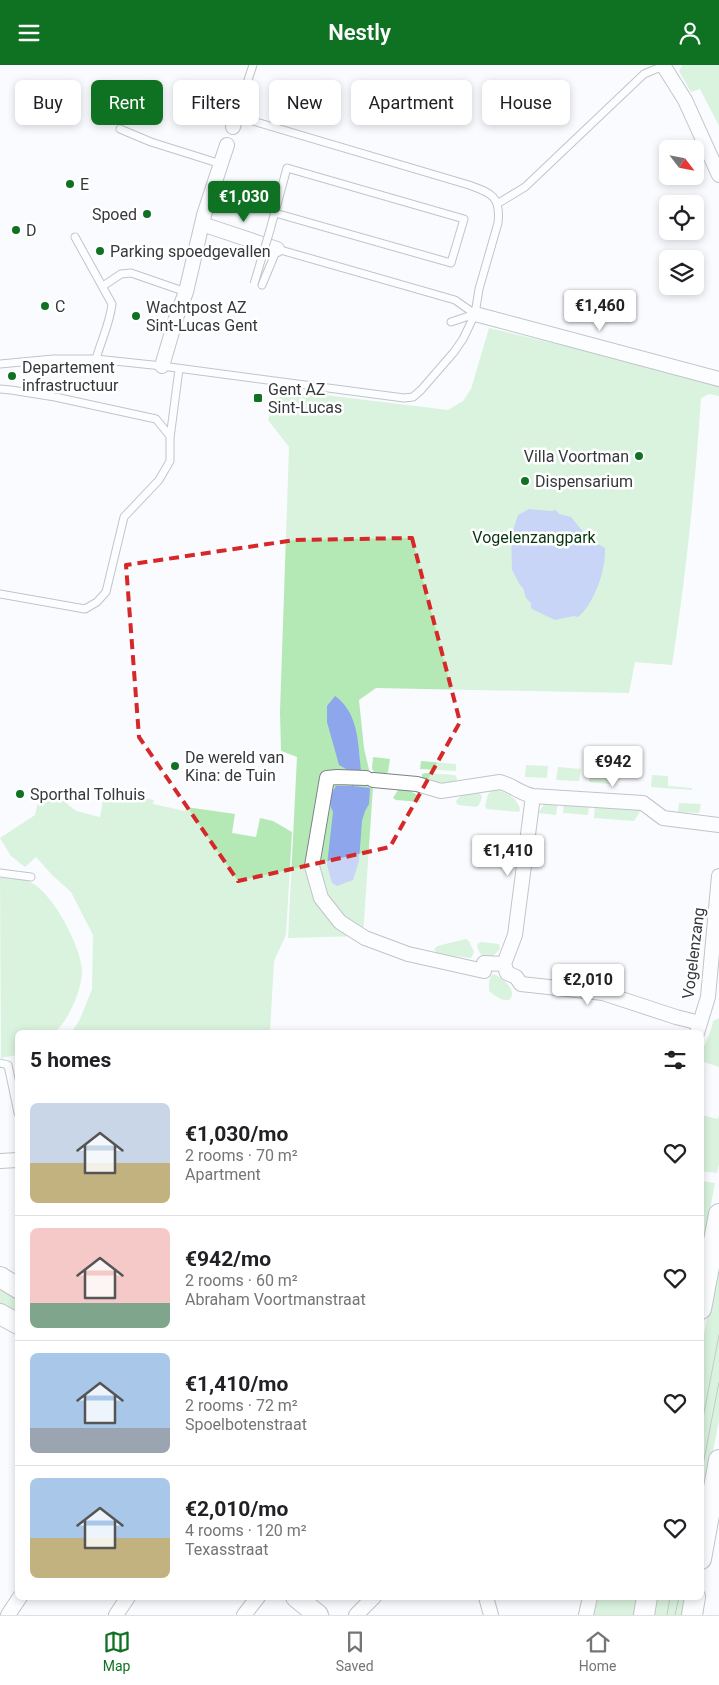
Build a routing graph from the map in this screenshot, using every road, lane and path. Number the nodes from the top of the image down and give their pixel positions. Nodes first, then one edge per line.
1 (253, 65) edge
2 (663, 65) edge
3 (120, 129) dead end
4 (227, 145) dead end
5 (221, 164) junction
6 (719, 175) edge
7 (497, 204) junction
8 (275, 213) junction
9 (202, 224) junction
10 (75, 237) dead end
11 (276, 249) junction
12 (103, 286) junction
13 (186, 292) junction
14 (475, 314) junction
15 (451, 322) dead end
16 (96, 359) junction
17 (0, 364) edge
18 (162, 366) junction
19 (241, 368) dead end
20 (179, 369) junction
21 (238, 377) junction
22 (719, 379) edge
23 (0, 389) edge
24 (170, 438) junction
25 (0, 594) edge
26 (533, 796) junction
27 (719, 825) edge
28 (0, 873) edge
29 (719, 876) edge
30 (31, 877) dead end
31 (504, 964) junction
32 (698, 1028) edge
33 (0, 1063) edge
34 (15, 1099) edge
35 (15, 1160) edge
36 (0, 1161) edge
37 (719, 1214) edge
38 (0, 1277) edge
39 (15, 1286) edge
40 (704, 1293) edge
41 (0, 1314) edge
42 (15, 1322) edge
43 (719, 1460) edge
44 (704, 1542) edge
45 (18, 1600) edge
46 (126, 1600) edge
47 (256, 1600) edge
48 (300, 1600) edge
49 (371, 1600) edge
50 (487, 1600) edge
51 (589, 1600) edge
52 (646, 1600) edge
53 (694, 1600) edge
54 (8, 1615) edge
55 (116, 1615) edge
56 (244, 1615) edge
57 (318, 1615) edge
58 (356, 1615) edge
59 (491, 1615) edge
60 (586, 1615) edge
61 (644, 1615) edge
62 (692, 1615) edge

1 - 7 lane
2 - 6 street
2 - 7 lane
3 - 5 lane
4 - 5 street
5 - 9 street
7 - 14 lane
8 - 8 lane
8 - 11 lane, bridge
9 - 11 street
9 - 13 street
10 - 12 lane
11 - 14 lane
12 - 13 lane
12 - 16 lane
13 - 18 street
14 - 15 lane
14 - 21 lane
14 - 22 street
16 - 17 lane
16 - 18 lane
18 - 20 lane
19 - 21 lane
20 - 21 lane
20 - 24 lane
23 - 24 lane
24 - 25 lane
26 - 27 street
26 - 31 street
26 - 31 street
28 - 30 lane
29 - 32 street, Vogelenzang
31 - 32 street
33 - 34 lane
35 - 36 street
37 - 40 main road
38 - 39 main road
41 - 42 main road
43 - 44 main road
45 - 54 street
46 - 55 street
47 - 56 street
48 - 57 main road
49 - 58 street
50 - 59 street
51 - 60 street
52 - 61 main road
53 - 62 main road

